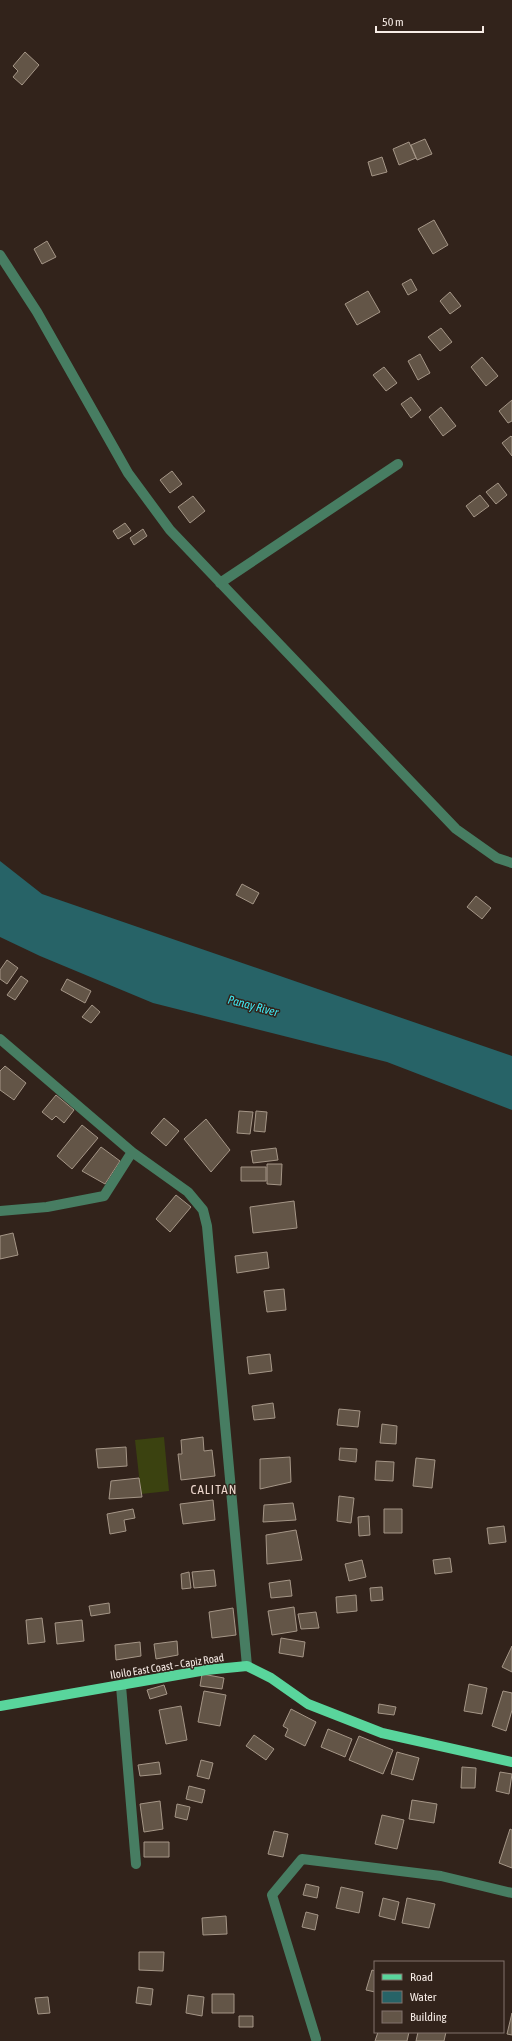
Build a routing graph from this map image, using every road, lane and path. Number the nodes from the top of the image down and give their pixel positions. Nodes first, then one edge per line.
1 (0, 255) edge
2 (398, 464) dead end
3 (220, 583) junction
4 (512, 863) edge
5 (0, 1039) edge
6 (132, 1152) junction
7 (0, 1211) edge
8 (246, 1666) junction
9 (121, 1686) junction
10 (0, 1706) edge
11 (512, 1762) edge
12 (136, 1864) dead end
13 (512, 1893) edge
14 (316, 2039) dead end

1 - 3 street
2 - 3 street
3 - 4 street
5 - 6 street
6 - 7 street
6 - 8 street
8 - 9 main road, Iloilo East Coast – Capiz Road
8 - 11 main road
9 - 10 main road, Iloilo East Coast – Capiz Road
9 - 12 street
13 - 14 street

